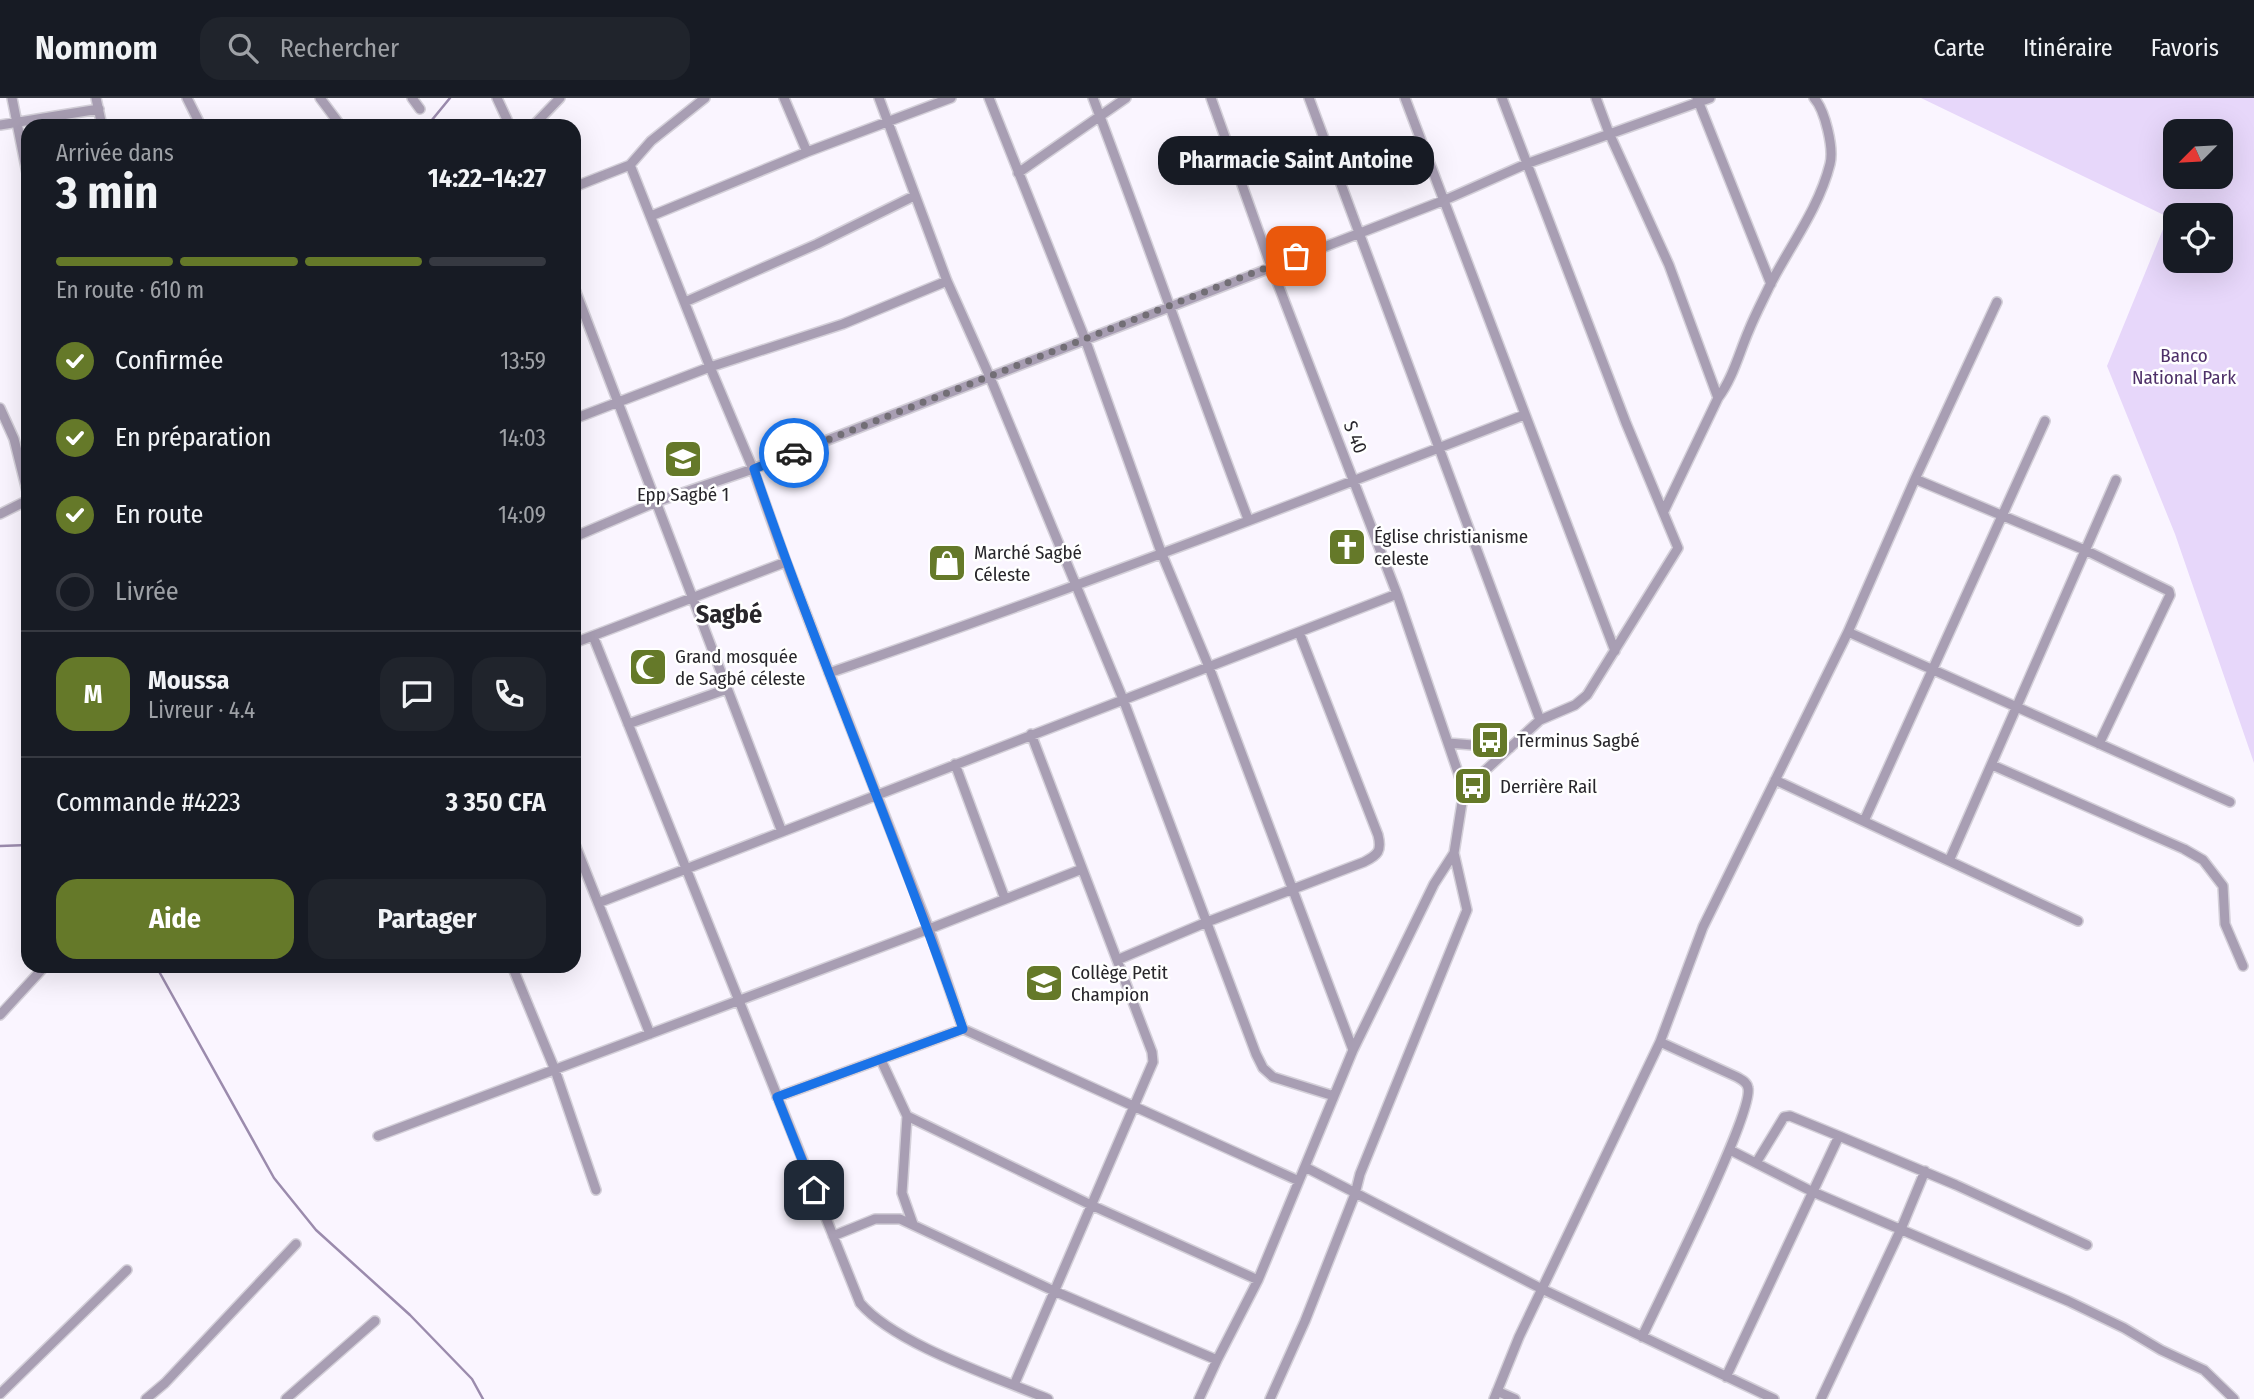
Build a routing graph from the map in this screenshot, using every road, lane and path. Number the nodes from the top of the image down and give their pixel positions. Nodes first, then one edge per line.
1 (12, 98) edge
2 (96, 98) edge
3 (187, 98) edge
4 (320, 98) edge
5 (412, 98) edge
6 (497, 98) edge
7 (560, 98) edge
8 (705, 98) edge
9 (784, 98) edge
10 (879, 98) edge
11 (951, 98) edge
12 (989, 98) edge
13 (1093, 98) edge
14 (1126, 98) edge
15 (1211, 98) edge
16 (1309, 98) edge
17 (1405, 98) edge
18 (1502, 98) edge
19 (1596, 98) edge
20 (1710, 98) edge
21 (1814, 98) edge
22 (1697, 100) edge
23 (99, 109) junction
24 (420, 109) dead end
25 (1100, 116) junction
26 (40, 119) edge
27 (101, 119) edge
28 (198, 119) edge
29 (336, 119) edge
30 (507, 119) edge
31 (540, 119) edge
32 (21, 122) edge
33 (16, 123) junction
34 (887, 123) junction
35 (0, 125) edge
36 (1609, 133) junction
37 (21, 146) edge
38 (807, 152) junction
39 (1526, 164) junction
40 (630, 165) junction
41 (1018, 173) junction
42 (581, 184) edge
43 (914, 195) junction
44 (1445, 200) junction
45 (651, 216) junction
46 (1359, 232) junction
47 (1271, 266) junction
48 (947, 281) junction
49 (1771, 284) junction
50 (685, 302) junction
51 (1997, 302) dead end
52 (581, 305) edge
53 (1169, 307) junction
54 (1085, 339) junction
55 (710, 367) junction
56 (989, 375) junction
57 (1718, 398) junction
58 (619, 401) junction
59 (0, 408) edge
60 (1524, 415) junction
61 (581, 416) edge
62 (2045, 421) dead end
63 (1440, 447) junction
64 (21, 467) edge
65 (754, 469) junction
66 (1915, 479) junction
67 (1354, 480) junction
68 (2116, 480) dead end
69 (656, 502) junction
70 (21, 504) edge
71 (1664, 511) junction
72 (0, 514) edge
73 (2002, 517) junction
74 (1248, 519) junction
75 (581, 534) edge
76 (2087, 551) junction
77 (1161, 552) junction
78 (786, 562) junction
79 (1074, 584) junction
80 (1397, 594) junction
81 (691, 598) junction
82 (1299, 632) junction
83 (1848, 632) junction
84 (593, 636) junction
85 (581, 640) edge
86 (1615, 651) junction
87 (1209, 667) junction
88 (1934, 670) junction
89 (829, 673) junction
90 (727, 689) junction
91 (1123, 699) junction
92 (2017, 708) junction
93 (1540, 720) junction
94 (628, 724) junction
95 (1031, 734) junction
96 (1448, 743) junction
97 (2099, 744) junction
98 (1510, 748) junction
99 (955, 764) junction
100 (1992, 765) junction
101 (1775, 780) junction
102 (1464, 790) junction
103 (878, 795) junction
104 (2230, 802) dead end
105 (1864, 821) junction
106 (782, 832) junction
107 (1454, 852) junction
108 (581, 860) edge
109 (1949, 860) junction
110 (1082, 869) junction
111 (687, 870) junction
112 (1293, 888) junction
113 (1005, 899) junction
114 (598, 903) junction
115 (2078, 921) dead end
116 (1207, 922) junction
117 (929, 929) junction
118 (1116, 960) junction
119 (2243, 967) dead end
120 (39, 973) edge
121 (515, 973) edge
122 (739, 1001) junction
123 (0, 1015) edge
124 (963, 1029) junction
125 (650, 1034) junction
126 (1660, 1042) junction
127 (1353, 1050) junction
128 (881, 1060) junction
129 (555, 1070) junction
130 (1334, 1096) junction
131 (777, 1097) junction
132 (1133, 1108) junction
133 (907, 1116) junction
134 (378, 1136) dead end
135 (1839, 1136) junction
136 (1730, 1150) junction
137 (1756, 1163) junction
138 (1305, 1167) junction
139 (1925, 1171) junction
140 (1299, 1181) junction
141 (596, 1190) dead end
142 (1813, 1192) junction
143 (1355, 1194) junction
144 (1091, 1205) junction
145 (913, 1224) junction
146 (1901, 1229) junction
147 (833, 1236) junction
148 (296, 1244) dead end
149 (2087, 1245) dead end
150 (127, 1269) dead end
151 (1258, 1280) junction
152 (1542, 1289) junction
153 (1054, 1291) junction
154 (374, 1321) dead end
155 (1642, 1337) junction
156 (1217, 1360) junction
157 (1726, 1377) junction
158 (1014, 1385) junction
159 (0, 1394) edge
160 (1496, 1395) edge
161 (293, 1397) edge
162 (146, 1399) edge
163 (1048, 1399) edge
164 (1199, 1399) edge
165 (1270, 1399) edge
166 (1515, 1399) edge
167 (1774, 1399) edge
168 (1821, 1399) edge
169 (2234, 1399) edge

1 - 33 street
2 - 23 street
3 - 28 street
4 - 29 street
5 - 24 street
6 - 30 street
7 - 31 street
8 - 40 street
9 - 38 street
10 - 34 street
11 - 34 street
12 - 41 street
13 - 25 street
14 - 25 street
15 - 47 street, S 40
16 - 46 street
17 - 44 street
18 - 39 street
19 - 36 street
20 - 22 street
21 - 49 street
22 - 36 street
22 - 49 street
23 - 26 street
23 - 27 street
25 - 41 street
25 - 53 street
32 - 33 street
33 - 35 street
33 - 37 street
34 - 38 street
34 - 43 street
36 - 39 street
36 - 57 street
38 - 45 street
39 - 44 street
39 - 71 street
40 - 42 street
40 - 45 street
41 - 54 street
43 - 48 street
43 - 50 street
44 - 46 street
44 - 60 street
45 - 50 street
46 - 47 street
46 - 63 street
47 - 53 street
47 - 67 street, S 40
48 - 55 street
48 - 56 street
49 - 57 street
50 - 55 street
51 - 66 street
52 - 58 street
53 - 54 street
53 - 74 street
54 - 56 street
54 - 77 street
55 - 58 street
55 - 65 street
56 - 65 street
56 - 79 street
57 - 71 street
58 - 61 street
58 - 69 street
59 - 64 street
60 - 63 street
60 - 86 street
62 - 73 street
63 - 67 street
63 - 93 street
65 - 69 street
65 - 78 street
66 - 73 street
66 - 83 street
67 - 74 street
67 - 80 street, S 40
68 - 76 street
69 - 75 street
69 - 81 street
70 - 72 street
71 - 86 street
73 - 76 street
73 - 88 street
74 - 77 street
76 - 92 street
76 - 97 street
77 - 79 street
77 - 87 street
78 - 81 street
78 - 89 street
79 - 89 street
79 - 91 street
80 - 82 street
80 - 96 street, S 40
81 - 84 street
81 - 90 street
82 - 87 street
82 - 112 street
83 - 88 street
83 - 101 street
84 - 85 street
84 - 94 street
86 - 93 street
87 - 91 street
87 - 112 street
88 - 92 street
88 - 105 street
89 - 103 street
90 - 94 street
90 - 106 street
91 - 95 street
91 - 116 street
92 - 97 street
92 - 100 street
93 - 98 street
94 - 111 street
95 - 99 street
95 - 110 street
96 - 98 street
96 - 102 street, S 40
97 - 104 street
98 - 102 street
99 - 103 street
99 - 113 street
100 - 109 street
100 - 119 street
101 - 105 street
101 - 126 street
102 - 107 street
103 - 106 street
103 - 117 street
105 - 109 street
106 - 111 street
107 - 127 street
107 - 143 street
108 - 114 street
109 - 115 street
110 - 113 street
110 - 118 street
111 - 114 street
111 - 122 street
112 - 116 street
112 - 127 street
113 - 117 street
114 - 125 street
116 - 118 street
116 - 130 street
117 - 122 street
117 - 124 street
118 - 132 street
120 - 123 street
121 - 129 street
122 - 125 street
122 - 131 street
124 - 128 street
124 - 132 street
125 - 129 street
126 - 136 street
126 - 152 street
127 - 130 street
128 - 131 street
128 - 133 street
129 - 134 street
129 - 141 street
130 - 138 street
131 - 147 street
132 - 140 street
132 - 144 street
133 - 144 street
133 - 145 street
135 - 137 street
135 - 139 street
135 - 142 street
136 - 137 street
136 - 155 street
137 - 142 street
138 - 140 street
138 - 143 street
139 - 146 street
139 - 149 street
140 - 151 street
142 - 146 street
142 - 157 street
143 - 152 street
143 - 165 street
144 - 151 street
144 - 153 street
145 - 147 street
145 - 153 street
146 - 168 street
146 - 169 street
147 - 158 street
148 - 162 street
150 - 159 street
151 - 156 street
152 - 155 street
152 - 160 street
153 - 156 street
153 - 158 street
154 - 161 street
155 - 157 street
156 - 164 street
157 - 167 street
158 - 163 street
160 - 166 street

